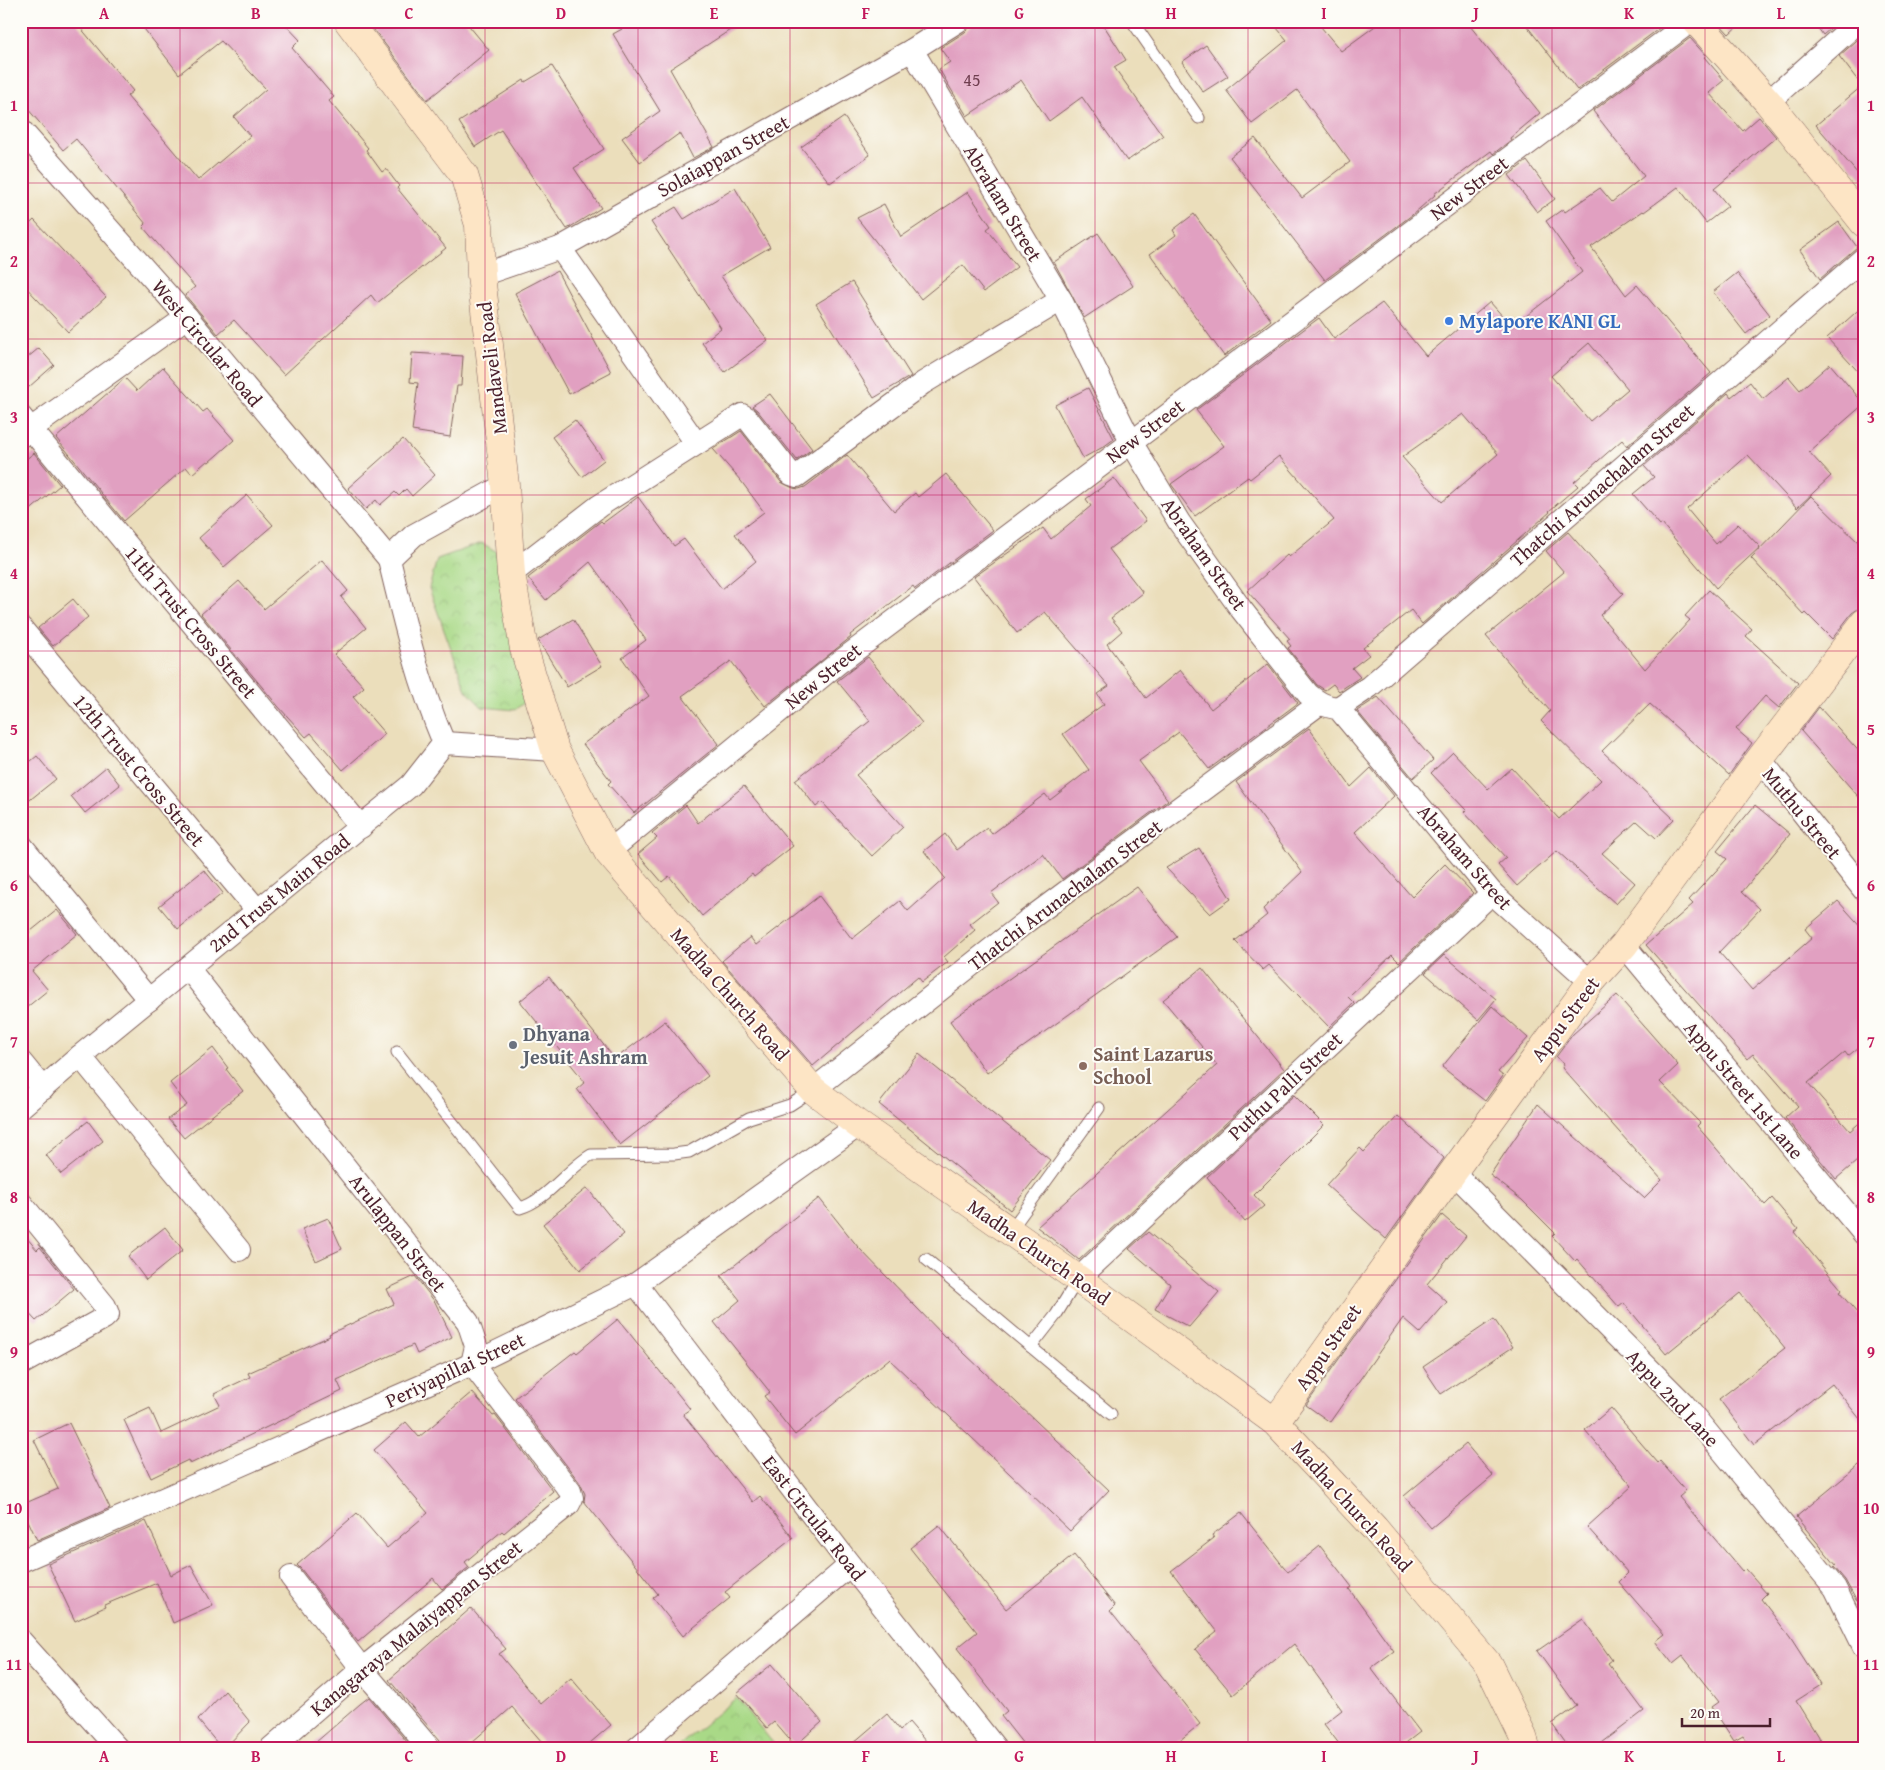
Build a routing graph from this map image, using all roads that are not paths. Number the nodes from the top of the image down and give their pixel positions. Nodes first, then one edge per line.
1 (348, 21) edge
2 (958, 21) edge
3 (1132, 21) edge
4 (1691, 21) edge
5 (1696, 21) edge
6 (1858, 21) edge
7 (912, 50) junction
8 (1768, 102) junction
9 (1199, 118) dead end
10 (21, 130) edge
11 (1864, 223) edge
12 (560, 248) junction
13 (1864, 258) edge
14 (481, 276) junction
15 (1061, 300) junction
16 (187, 317) junction
17 (25, 427) edge
18 (1130, 442) junction
19 (696, 444) junction
20 (505, 485) junction
21 (389, 559) junction
22 (511, 574) junction
23 (1864, 623) edge
24 (21, 628) edge
25 (1329, 706) junction
26 (444, 743) junction
27 (555, 750) junction
28 (1760, 759) junction
29 (360, 827) junction
30 (21, 845) edge
31 (608, 852) junction
32 (1864, 890) edge
33 (1492, 893) junction
34 (258, 911) junction
35 (1624, 945) junction
36 (188, 968) junction
37 (1591, 982) junction
38 (149, 1000) junction
39 (397, 1052) dead end
40 (80, 1056) junction
41 (21, 1062) edge
42 (43, 1089) junction
43 (813, 1090) junction
44 (21, 1107) edge
45 (1099, 1108) dead end
46 (859, 1125) junction
47 (1452, 1172) junction
48 (21, 1202) edge
49 (1010, 1231) junction
50 (1864, 1234) edge
51 (239, 1250) dead end
52 (926, 1258) dead end
53 (1078, 1279) junction
54 (636, 1284) junction
55 (1031, 1347) junction
56 (21, 1364) edge
57 (472, 1364) junction
58 (1111, 1414) dead end
59 (1275, 1422) junction
60 (21, 1561) edge
61 (850, 1565) junction
62 (291, 1577) dead end
63 (21, 1641) edge
64 (1864, 1648) edge
65 (362, 1669) junction
66 (118, 1749) edge
67 (270, 1749) edge
68 (430, 1749) edge
69 (636, 1749) edge
70 (996, 1749) edge
71 (1526, 1749) edge

1 - 14 street, Mandaveli Road
2 - 7 street, Solaiappan Street
3 - 9 lane
4 - 18 street, New Street
5 - 8 street
6 - 8 street
7 - 12 street, Solaiappan Street
7 - 15 street, Abraham Street
8 - 11 street
10 - 16 street, West Circular Road
12 - 14 street, Solaiappan Street
12 - 19 street
13 - 25 street, Thatchi Arunachalam Street
14 - 20 street, Mandaveli Road
15 - 18 street, Abraham Street
15 - 19 street
16 - 17 street
16 - 21 street, West Circular Road
17 - 29 street, 11th Trust Cross Street
18 - 25 street, Abraham Street
18 - 31 street, New Street
19 - 22 street
20 - 21 street
20 - 22 street, Mandaveli Road
21 - 26 street
22 - 27 street, Mandaveli Road
23 - 28 street, Appu Street
24 - 34 street, 12th Trust Cross Street
25 - 33 street, Abraham Street
25 - 43 street, Thatchi Arunachalam Street
26 - 27 street
26 - 29 street, 2nd Trust Main Road
27 - 31 street, Madha Church Road
28 - 32 street, Muthu Street
28 - 35 street, Appu Street
29 - 34 street, 2nd Trust Main Road
30 - 38 street
31 - 43 street, Madha Church Road
33 - 37 street, Abraham Street
33 - 53 street, Puthu Palli Street
34 - 36 street, 2nd Trust Main Road
35 - 37 street, Appu Street
35 - 50 street, Appu Street 1st Lane
36 - 38 street, 2nd Trust Main Road
36 - 57 street, Arulappan Street
37 - 47 street, Appu Street
38 - 40 street, 2nd Trust Main Road
39 - 43 lane
40 - 42 street, 2nd Trust Main Road
40 - 51 street
41 - 42 street
42 - 44 street, 2nd Trust Main Road
43 - 46 street, Madha Church Road
45 - 49 lane
46 - 49 street, Madha Church Road
46 - 54 street, Periyapillai Street
47 - 59 street, Appu Street
47 - 64 street, Appu 2nd Lane
48 - 56 street
49 - 53 street, Madha Church Road
52 - 55 lane
53 - 55 lane
53 - 59 street, Madha Church Road
54 - 57 street, Periyapillai Street
54 - 61 street, East Circular Road
55 - 58 lane
57 - 60 street, Periyapillai Street
57 - 65 street, Kanagaraya Malaiyappan Street
59 - 71 street, Madha Church Road
61 - 69 street
61 - 70 street, East Circular Road
62 - 65 street
63 - 66 street
65 - 67 street, Kanagaraya Malaiyappan Street
65 - 68 street

